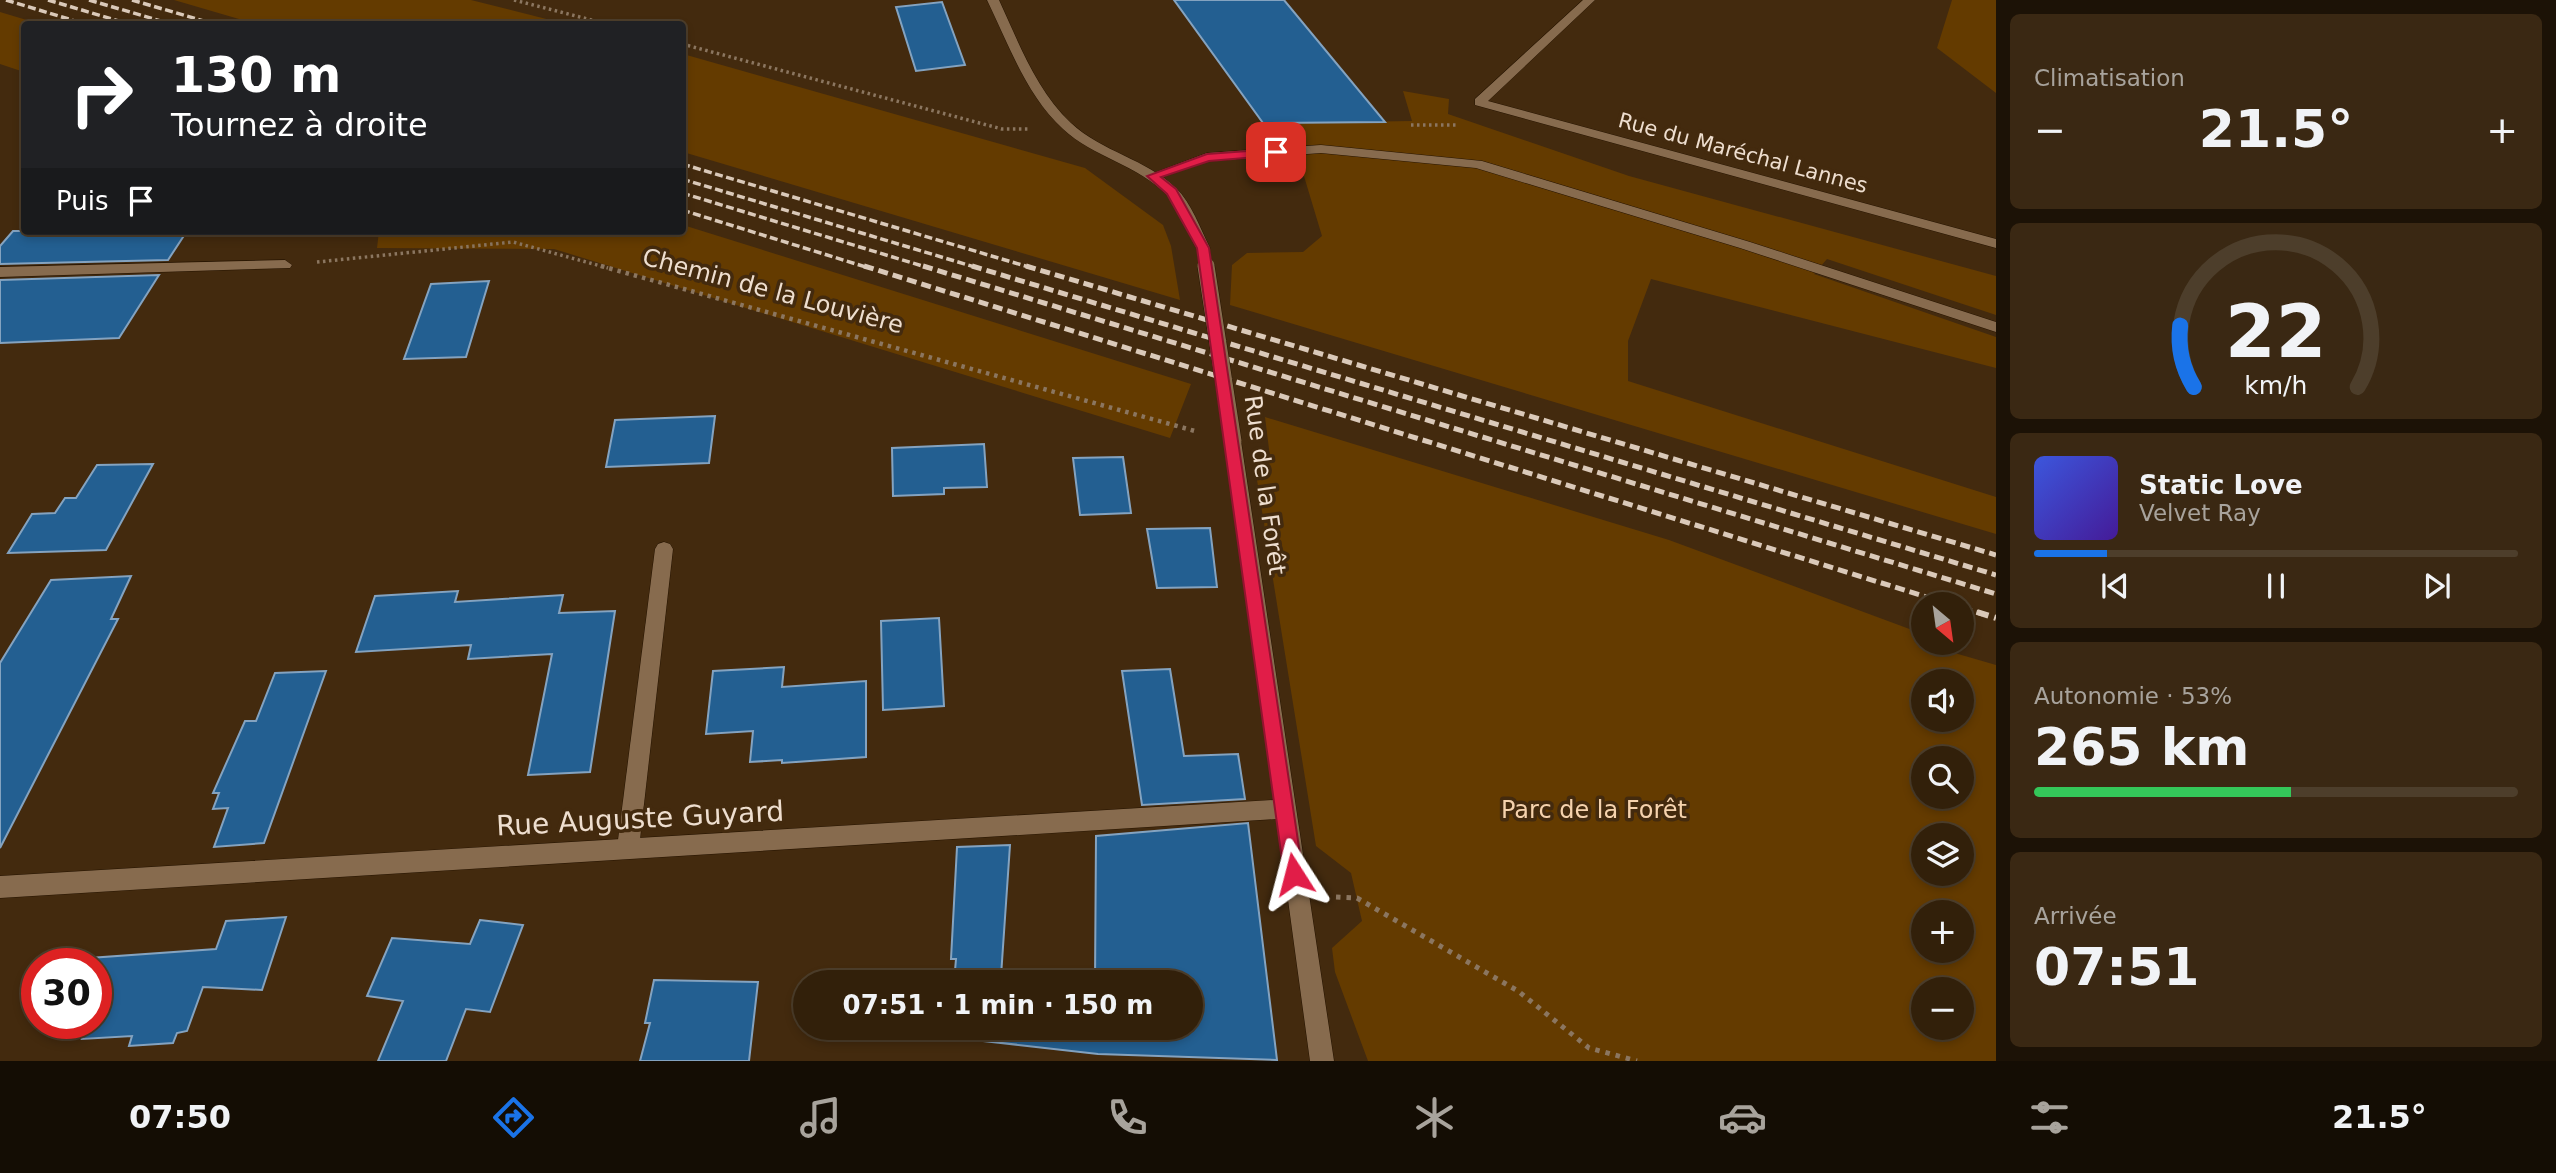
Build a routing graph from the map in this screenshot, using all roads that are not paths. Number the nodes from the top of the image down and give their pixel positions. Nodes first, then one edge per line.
1 (993, 0) edge
2 (1589, 0) edge
3 (1153, 176) junction
4 (1996, 244) edge
5 (285, 265) road end
6 (0, 272) edge
7 (1996, 327) edge
8 (664, 549) dead end
9 (1283, 809) junction
10 (628, 848) junction
11 (0, 887) edge
12 (1322, 1061) edge

1 - 3 street, Rue de la Forêt
2 - 4 street, Rue du Maréchal Lannes
3 - 7 street
3 - 9 street, Rue de la Forêt, bridge
5 - 6 street
8 - 10 street
9 - 10 street, Rue Auguste Guyard
9 - 12 street, Rue de la Forêt
10 - 11 street, Rue Auguste Guyard

